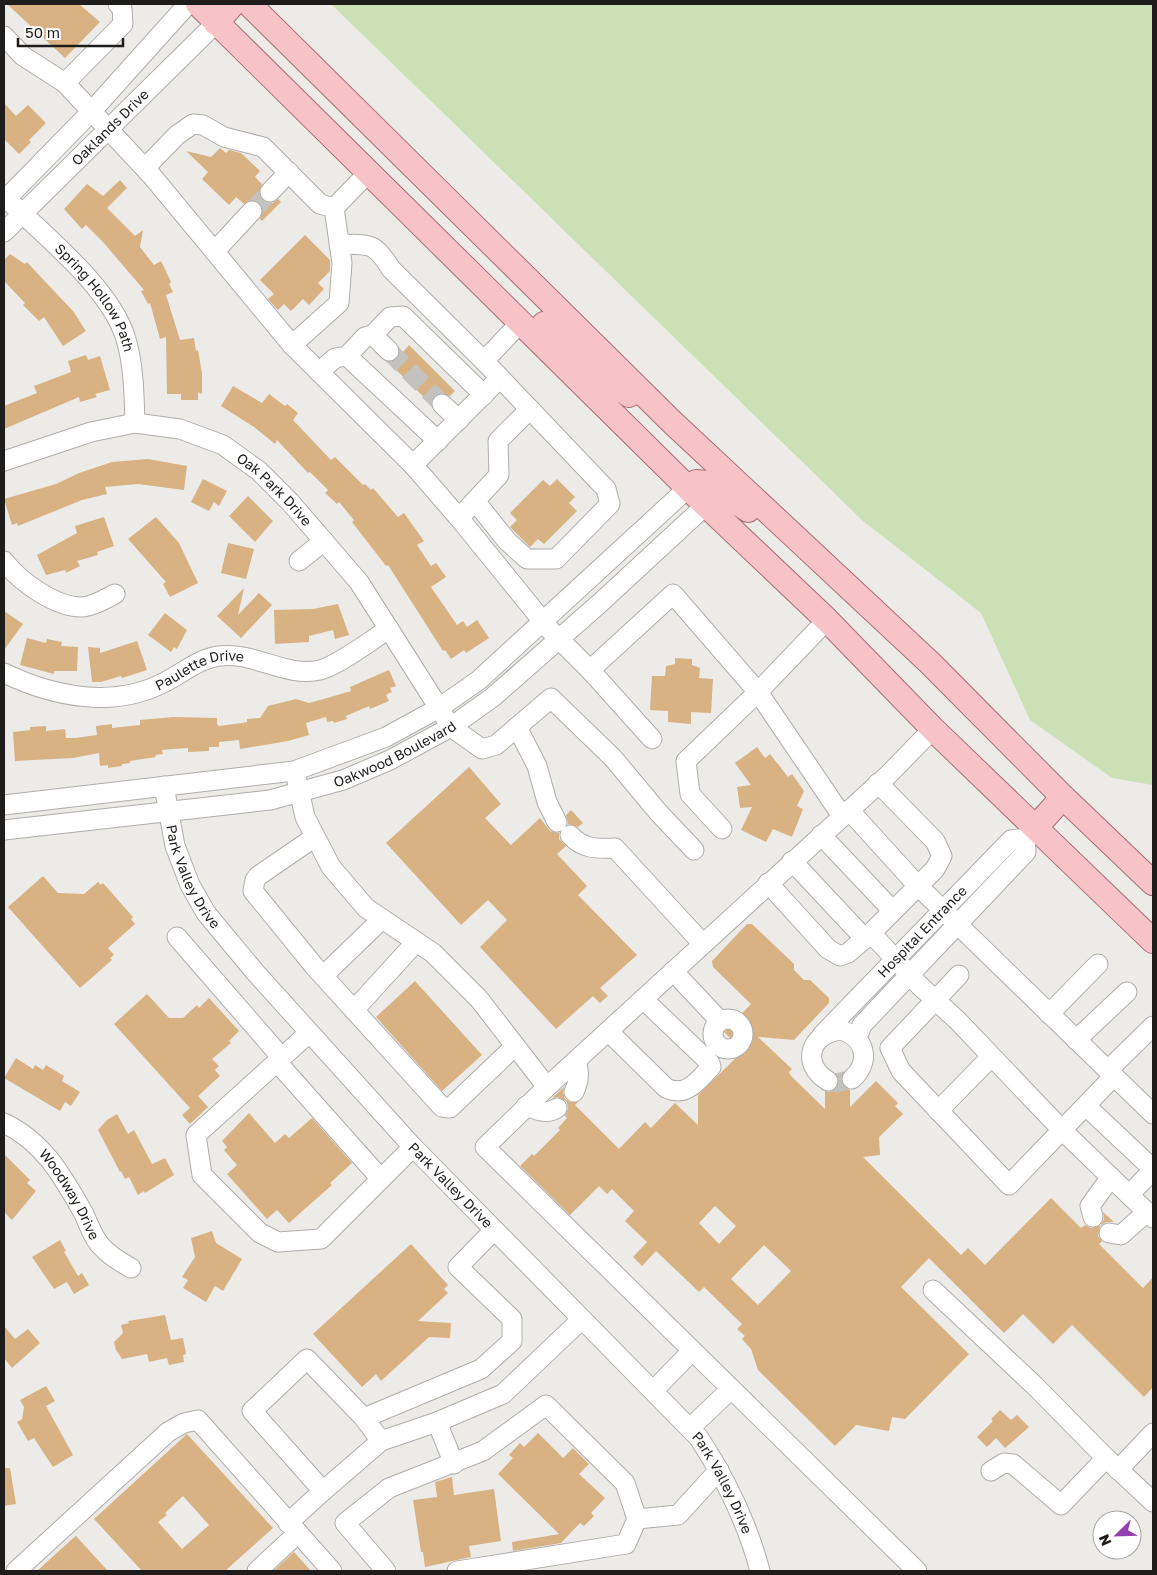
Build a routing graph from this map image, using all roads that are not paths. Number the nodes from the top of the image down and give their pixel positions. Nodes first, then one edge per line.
1 (118, 4) edge
2 (188, 4) edge
3 (198, 4) edge
4 (234, 4) edge
5 (249, 4) edge
6 (216, 23) junction
7 (4, 36) edge
8 (65, 83) junction
9 (91, 112) junction
10 (107, 129) junction
11 (145, 168) junction
12 (289, 172) junction
13 (368, 173) junction
14 (270, 192) tunnel mouth
15 (5, 198) edge
16 (334, 208) junction
17 (252, 212) tunnel mouth
18 (23, 214) junction
19 (427, 229) junction
20 (4, 232) edge
21 (339, 244) junction
22 (215, 251) junction
23 (520, 323) junction
24 (373, 335) junction
25 (292, 344) junction
26 (389, 351) tunnel mouth
27 (347, 356) junction
28 (484, 361) junction
29 (319, 372) junction
30 (500, 378) junction
31 (484, 395) junction
32 (647, 397) junction
33 (442, 404) tunnel mouth
34 (530, 409) junction
35 (459, 420) junction
36 (135, 423) junction
37 (438, 441) junction
38 (4, 461) edge
39 (413, 465) junction
40 (688, 488) junction
41 (475, 501) junction
42 (706, 505) junction
43 (458, 518) junction
44 (324, 541) junction
45 (4, 561) edge
46 (299, 562) dead end
47 (116, 594) dead end
48 (827, 620) junction
49 (544, 622) junction
50 (389, 629) junction
51 (558, 639) junction
52 (930, 663) junction
53 (590, 670) junction
54 (4, 673) edge
55 (758, 692) junction
56 (439, 708) junction
57 (451, 727) junction
58 (517, 728) junction
59 (933, 729) junction
60 (652, 739) dead end
61 (294, 771) junction
62 (878, 783) junction
63 (164, 786) junction
64 (299, 792) junction
65 (1063, 797) junction
66 (4, 805) edge
67 (169, 813) junction
68 (845, 813) junction
69 (722, 829) dead end
70 (4, 830) edge
71 (1031, 833) junction
72 (821, 834) junction
73 (316, 837) junction
74 (694, 850) dead end
75 (792, 861) junction
76 (768, 883) junction
77 (1153, 883) edge
78 (918, 886) junction
79 (893, 911) junction
80 (950, 917) junction
81 (382, 919) junction
82 (868, 936) junction
83 (177, 937) dead end
84 (1153, 941) edge
85 (416, 942) junction
86 (703, 944) junction
87 (896, 959) junction
88 (1098, 964) dead end
89 (673, 971) junction
90 (909, 974) junction
91 (959, 975) dead end
92 (323, 976) junction
93 (1127, 992) dead end
94 (643, 999) junction
95 (935, 1000) junction
96 (354, 1010) junction
97 (1049, 1014) junction
98 (720, 1021) dead end
99 (1153, 1026) edge
100 (608, 1031) junction
101 (309, 1033) junction
102 (822, 1034) junction
103 (857, 1038) junction
104 (1076, 1040) junction
105 (515, 1046) junction
106 (991, 1057) junction
107 (279, 1060) junction
108 (576, 1061) junction
109 (1111, 1073) junction
110 (852, 1079) dead end
111 (828, 1081) dead end
112 (547, 1087) junction
113 (574, 1092) dead end
114 (526, 1106) junction
115 (1086, 1106) junction
116 (557, 1108) dead end
117 (938, 1111) junction
118 (1153, 1114) edge
119 (4, 1123) edge
120 (1062, 1130) junction
121 (413, 1147) junction
122 (1153, 1170) edge
123 (1112, 1177) junction
124 (381, 1179) junction
125 (1130, 1194) junction
126 (1150, 1215) edge
127 (1092, 1217) dead end
128 (494, 1230) junction
129 (1110, 1233) dead end
130 (131, 1268) dead end
131 (933, 1290) dead end
132 (582, 1319) junction
133 (691, 1352) junction
134 (654, 1390) junction
135 (730, 1390) junction
136 (364, 1418) junction
137 (436, 1422) junction
138 (690, 1428) junction
139 (1153, 1433) edge
140 (381, 1441) junction
141 (454, 1464) junction
142 (1112, 1464) junction
143 (719, 1470) junction
144 (990, 1471) dead end
145 (323, 1491) junction
146 (1153, 1502) edge
147 (637, 1519) junction
148 (293, 1528) junction
149 (16, 1571) edge
150 (257, 1571) edge
151 (332, 1571) edge
152 (386, 1571) edge
153 (456, 1571) edge
154 (760, 1571) edge
155 (917, 1571) edge

1 - 8 street
2 - 9 street, Oaklands Drive
3 - 6 main road
4 - 6 main road
5 - 32 main road
6 - 10 street, Oaklands Drive
6 - 13 main road
7 - 8 street
8 - 9 street
9 - 10 street
9 - 15 street, Oaklands Drive
10 - 11 street
10 - 18 street, Oaklands Drive
11 - 12 street
11 - 22 street
12 - 14 street
12 - 16 street
13 - 16 street
13 - 19 main road
15 - 18 street, Spring Hollow Path
16 - 21 street
17 - 22 street
18 - 20 street, Oaklands Drive
18 - 36 street, Spring Hollow Path
19 - 23 main road
19 - 32 main road
21 - 25 street
21 - 28 street
22 - 25 street
23 - 28 street
23 - 40 main road
24 - 26 street
24 - 27 street
24 - 31 street
25 - 29 street
27 - 29 street
27 - 37 street
28 - 30 street
29 - 39 street
30 - 31 street
30 - 34 street
31 - 35 street
32 - 52 main road
33 - 35 street
34 - 41 street
34 - 41 street
35 - 37 street
36 - 38 street, Oak Park Drive
36 - 44 street, Oak Park Drive
37 - 39 street
39 - 43 street
40 - 42 main road
40 - 49 street, Oakwood Boulevard
40 - 52 main road
41 - 43 street
42 - 48 main road
42 - 51 street, Oakwood Boulevard
43 - 49 street
44 - 46 street
44 - 50 street, Oak Park Drive
45 - 47 street
48 - 55 street
48 - 59 main road
49 - 51 street
49 - 56 street, Oakwood Boulevard
50 - 54 street, Paulette Drive
50 - 56 street, Oak Park Drive
51 - 53 street
51 - 57 street, Oakwood Boulevard
52 - 65 main road
53 - 55 street
53 - 60 street
55 - 68 street
55 - 69 street
56 - 57 street, Oak Park Drive
56 - 61 street, Oakwood Boulevard
57 - 58 street
57 - 64 street, Oakwood Boulevard
58 - 74 street
58 - 86 street
59 - 62 street
59 - 71 main road
61 - 63 street, Oakwood Boulevard
61 - 64 street
62 - 68 street
62 - 78 street
63 - 66 street, Oakwood Boulevard
63 - 67 street, Park Valley Drive
64 - 67 street, Oakwood Boulevard
64 - 73 street
65 - 71 main road
65 - 77 main road
67 - 70 street, Oakwood Boulevard
67 - 101 street, Park Valley Drive
68 - 72 street
68 - 78 street
71 - 80 street, Hospital Entrance
71 - 84 main road
72 - 75 street
72 - 79 street
73 - 81 street
73 - 92 street
75 - 76 street
75 - 82 street
76 - 82 street
76 - 86 street
78 - 79 street
78 - 80 street
79 - 82 street
80 - 87 street, Hospital Entrance
80 - 90 street, Hospital Entrance
80 - 97 street
81 - 85 street
81 - 92 street
82 - 87 street
83 - 107 street
85 - 96 street
85 - 105 street
86 - 89 street
87 - 90 street
87 - 102 street, Hospital Entrance
88 - 97 street
89 - 94 street
89 - 98 street
90 - 95 street
90 - 103 street, Hospital Entrance
91 - 95 street
92 - 96 street
93 - 104 street
94 - 100 street
94 - 100 street
95 - 106 street
95 - 117 street
96 - 105 street
97 - 104 street
99 - 109 street
100 - 108 street
101 - 107 street
101 - 121 street, Park Valley Drive
102 - 103 street
102 - 111 street
103 - 110 street
104 - 109 street
105 - 112 street
106 - 117 street
106 - 120 street
107 - 124 street
107 - 124 street
108 - 112 street
108 - 113 street
109 - 115 street
109 - 118 street
112 - 114 street
114 - 116 street
114 - 133 street
115 - 120 street
115 - 122 street
117 - 120 street
119 - 130 street, Woodway Drive
120 - 123 street
121 - 124 street
121 - 128 street, Park Valley Drive
122 - 125 street
123 - 125 street
123 - 127 street
125 - 126 street
126 - 129 street
128 - 132 street, Park Valley Drive
128 - 136 street
131 - 142 street
132 - 134 street, Park Valley Drive
132 - 137 street
133 - 134 street
133 - 135 street
134 - 138 street, Park Valley Drive
135 - 138 street
135 - 155 street
136 - 140 street
136 - 145 street
137 - 140 street
137 - 141 street
138 - 143 street, Park Valley Drive
139 - 142 street
140 - 145 street
141 - 147 street
141 - 152 street
142 - 144 street
142 - 146 street
143 - 147 street
143 - 154 street, Park Valley Drive
145 - 148 street
147 - 153 street
148 - 149 street
148 - 150 street
148 - 151 street

